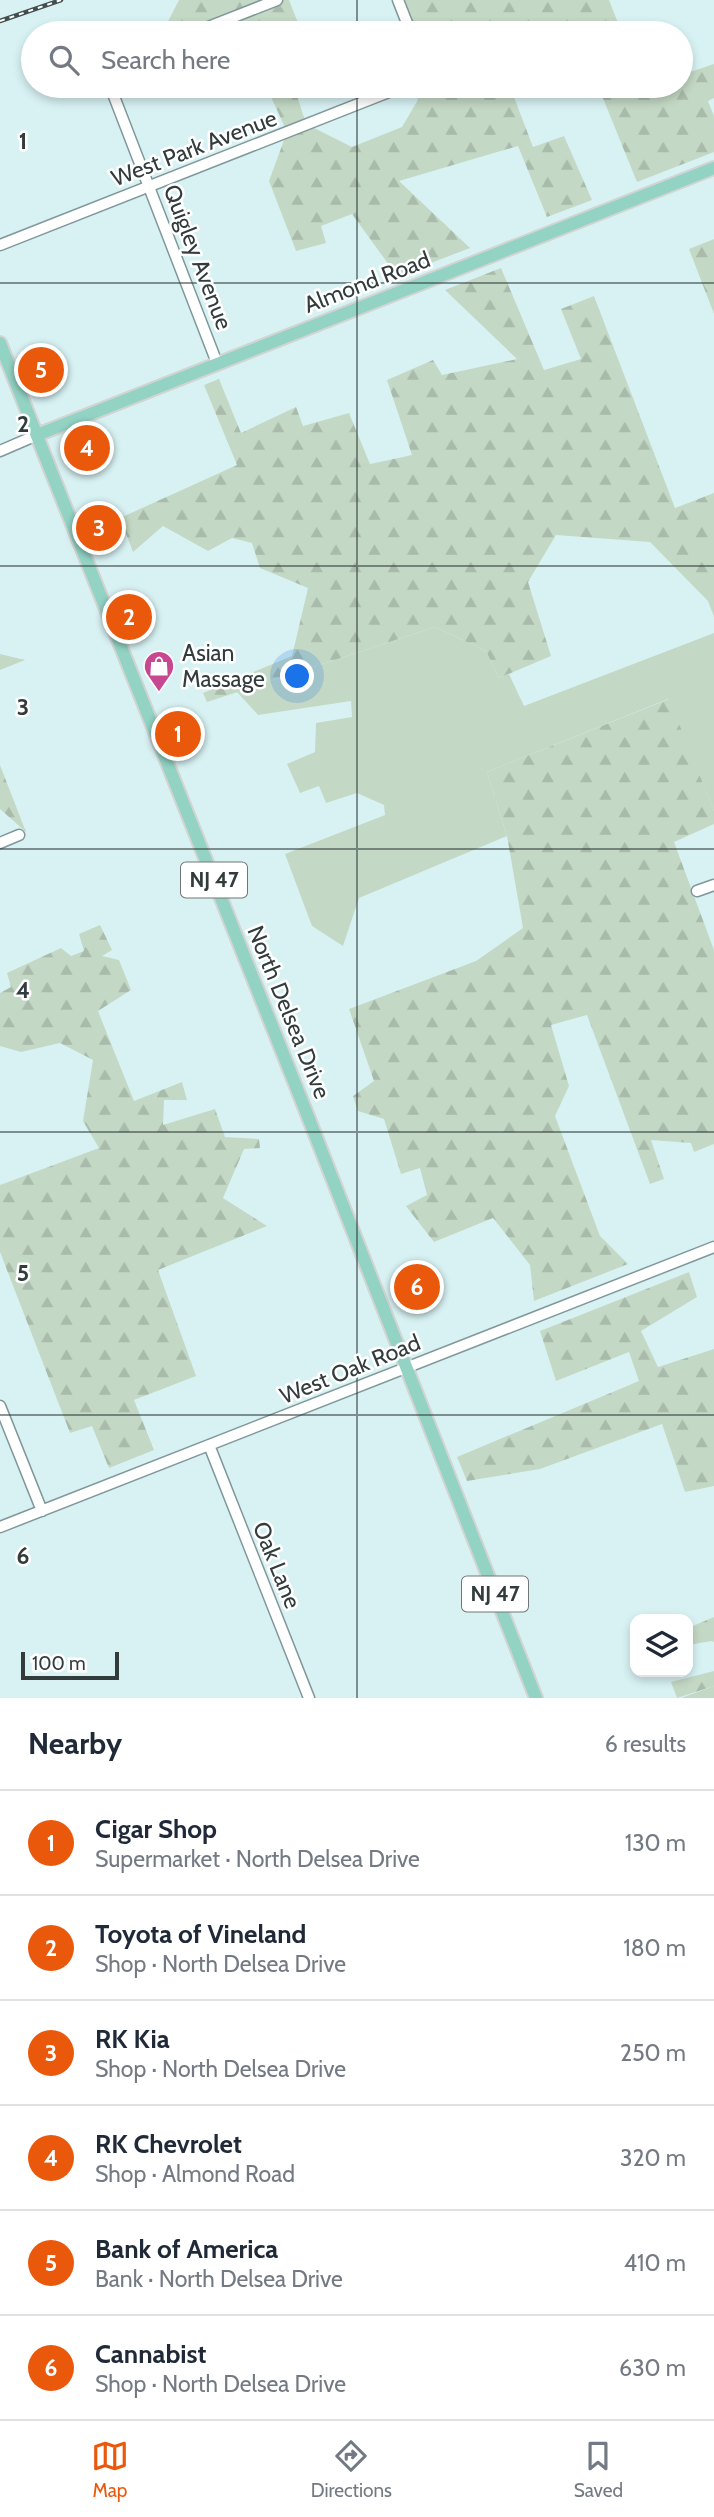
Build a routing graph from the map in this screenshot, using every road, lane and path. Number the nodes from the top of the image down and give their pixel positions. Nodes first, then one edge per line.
1 (277, 0) edge
2 (398, 0) edge
3 (224, 21) edge
4 (406, 21) edge
5 (115, 98) edge
6 (373, 98) edge
7 (714, 168) edge
8 (150, 185) junction
9 (0, 245) edge
10 (0, 343) edge
11 (218, 363) junction
12 (37, 435) junction
13 (0, 450) edge
14 (19, 835) dead end
15 (0, 842) edge
16 (714, 885) edge
17 (697, 891) dead end
18 (714, 1247) edge
19 (406, 1367) junction
20 (1, 1411) edge
21 (209, 1445) junction
22 (42, 1511) junction
23 (0, 1527) edge
24 (309, 1698) edge
25 (536, 1698) edge

1 - 3 street
2 - 4 street
5 - 8 street, Quigley Avenue
6 - 8 street, West Park Avenue
7 - 11 main road, Almond Road
8 - 9 street, West Park Avenue
8 - 11 street, Quigley Avenue
10 - 12 main road, North Delsea Drive / NJ 47
11 - 12 main road, Almond Road
12 - 13 street
12 - 19 main road, North Delsea Drive / NJ 47
14 - 15 street
16 - 17 street
18 - 19 street, West Oak Road
19 - 21 street, West Oak Road
19 - 25 main road, North Delsea Drive / NJ 47
20 - 22 street
21 - 22 street, West Oak Road
21 - 24 street, Oak Lane
22 - 23 street, West Oak Road

